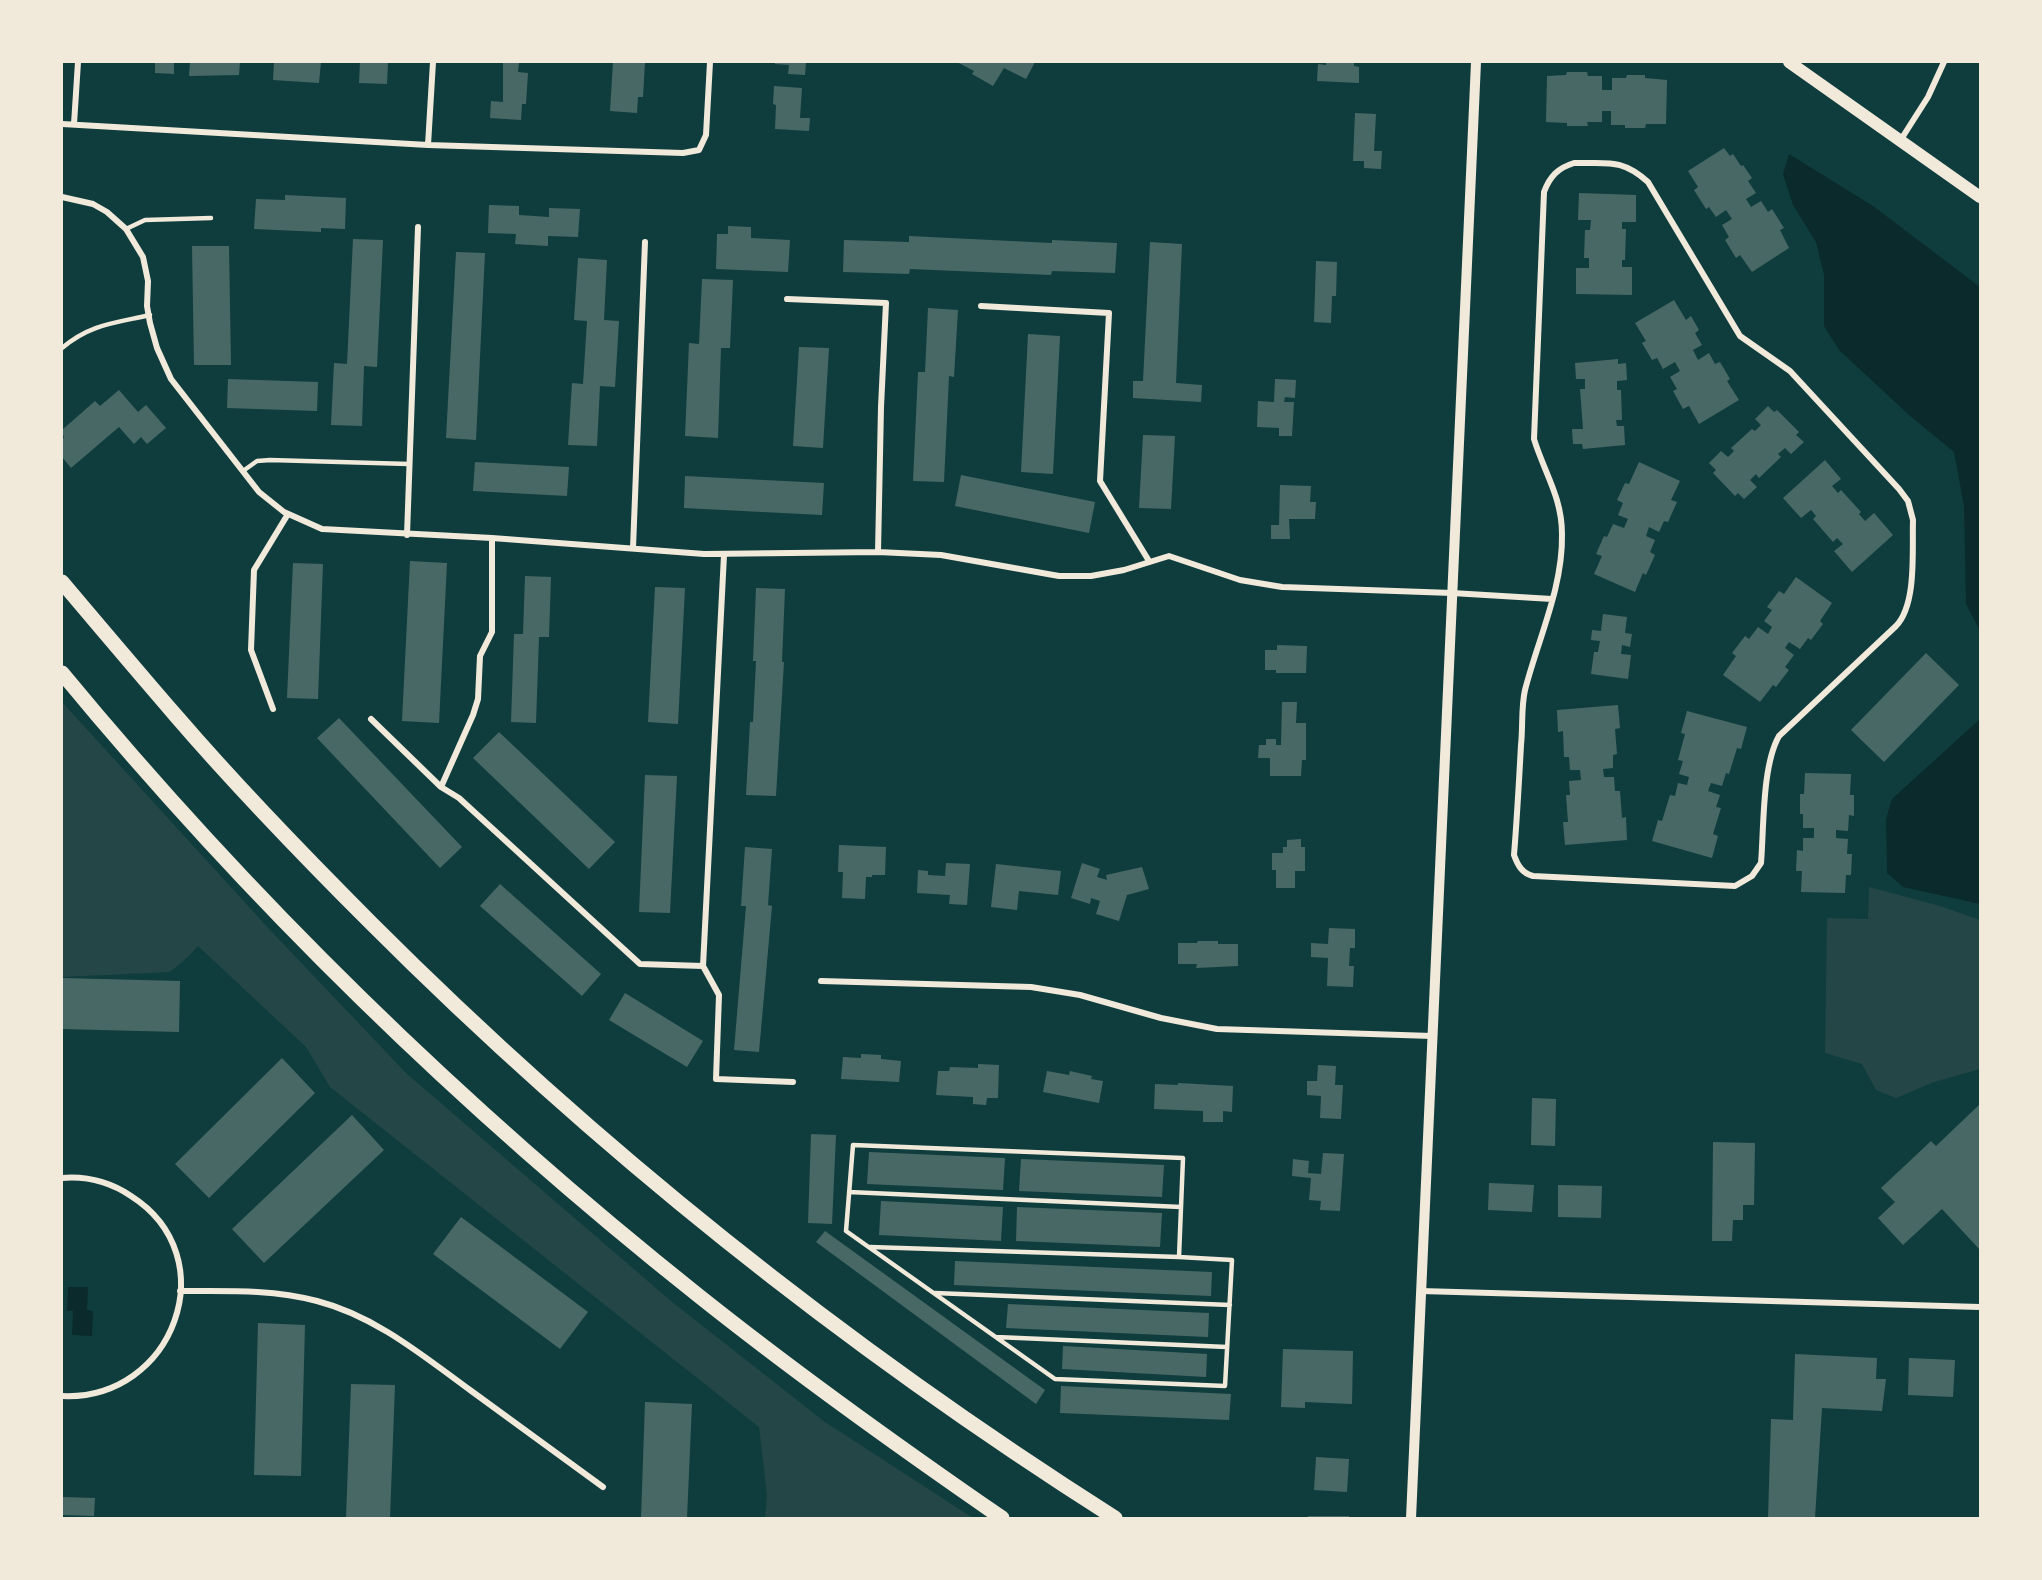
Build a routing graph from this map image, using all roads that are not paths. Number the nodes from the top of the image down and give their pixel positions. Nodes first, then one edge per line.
1 (78, 62) edge
2 (433, 62) edge
3 (710, 62) edge
4 (1476, 62) edge
5 (1789, 62) edge
6 (1944, 62) edge
7 (62, 124) edge
8 (74, 124) junction
9 (1900, 141) junction
10 (428, 145) junction
11 (62, 197) edge
12 (1980, 197) edge
13 (211, 218) dead end
14 (418, 227) dead end
15 (126, 229) junction
16 (645, 242) dead end
17 (787, 299) dead end
18 (981, 306) dead end
19 (150, 315) junction
20 (62, 348) edge
21 (409, 464) junction
22 (243, 471) junction
23 (288, 514) junction
24 (406, 535) junction
25 (492, 538) junction
26 (633, 548) junction
27 (878, 552) junction
28 (724, 555) junction
29 (1149, 561) junction
30 (62, 582) edge
31 (1452, 593) junction
32 (1552, 599) junction
33 (62, 673) edge
34 (273, 708) dead end
35 (371, 719) dead end
36 (441, 787) junction
37 (703, 966) junction
38 (821, 981) dead end
39 (1432, 1036) junction
40 (793, 1082) dead end
41 (62, 1178) edge
42 (849, 1192) junction
43 (1181, 1207) junction
44 (869, 1247) junction
45 (1179, 1257) junction
46 (180, 1291) junction
47 (1421, 1291) junction
48 (934, 1293) junction
49 (1230, 1305) junction
50 (1980, 1307) edge
51 (995, 1336) junction
52 (1227, 1347) junction
53 (62, 1396) edge
54 (603, 1487) dead end
55 (1002, 1518) edge
56 (1115, 1518) edge
57 (1411, 1518) edge

1 - 8 street
2 - 10 street
3 - 10 street
4 - 31 street
5 - 9 main road
6 - 9 street
7 - 8 street
8 - 10 street
9 - 12 main road
11 - 15 street
13 - 15 lane
14 - 21 street
15 - 19 street
16 - 26 street
17 - 27 street
18 - 29 street
19 - 20 lane
19 - 22 street
21 - 22 lane
21 - 24 street
22 - 23 street
23 - 24 street
23 - 34 street
24 - 25 street
25 - 26 street
25 - 36 street
26 - 28 street
27 - 28 street
27 - 29 street
28 - 37 street
29 - 31 street
30 - 56 main road
31 - 32 street
31 - 39 street
32 - 32 street
33 - 55 main road
35 - 36 street
36 - 37 street
37 - 40 street
38 - 39 street
39 - 47 street
41 - 46 street
42 - 43 lane
42 - 43 lane
42 - 44 lane
43 - 45 lane
44 - 45 lane
44 - 48 lane
45 - 49 lane
46 - 53 street
46 - 54 street
47 - 50 street
47 - 57 street
48 - 49 lane
48 - 51 lane
49 - 52 lane
51 - 52 lane
51 - 52 lane

